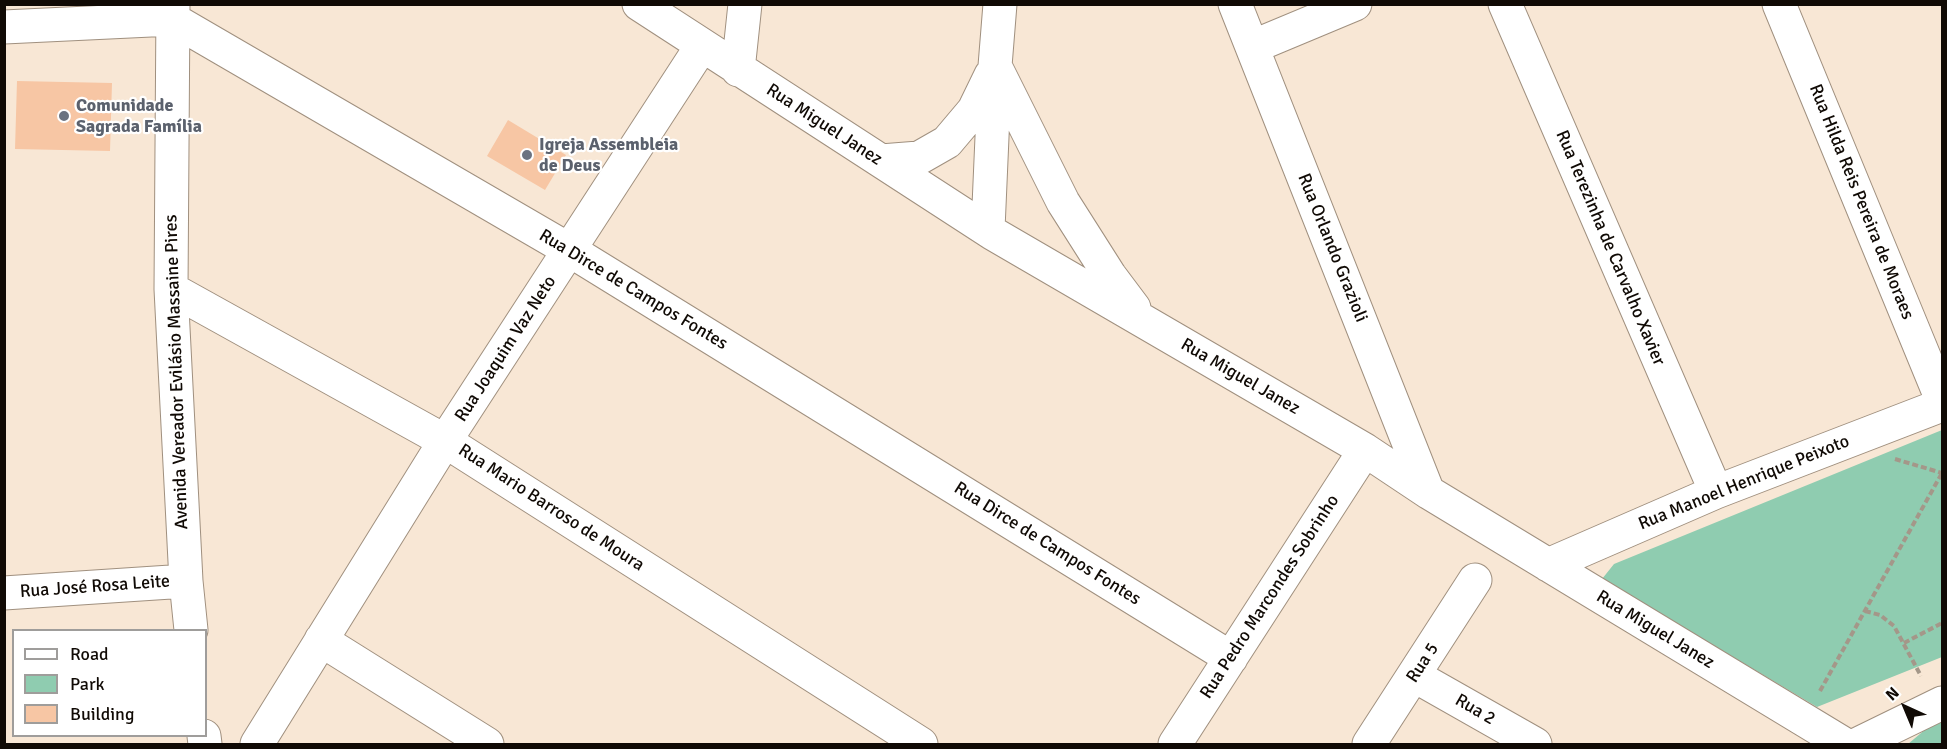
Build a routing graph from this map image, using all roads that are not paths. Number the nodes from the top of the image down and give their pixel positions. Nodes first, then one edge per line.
1 (639, 4) edge
2 (745, 4) edge
3 (1000, 4) edge
4 (1235, 4) edge
5 (1355, 4) edge
6 (1505, 4) edge
7 (1779, 4) edge
8 (173, 12) edge
9 (4, 27) edge
10 (701, 47) junction
11 (1252, 48) junction
12 (996, 66) junction
13 (738, 70) junction
14 (881, 161) junction
15 (988, 229) junction
16 (571, 251) junction
17 (171, 289) junction
18 (1144, 321) junction
19 (1942, 400) edge
20 (1942, 405) edge
21 (445, 441) junction
22 (1365, 450) junction
23 (1428, 492) junction
24 (1716, 492) junction
25 (1548, 565) junction
26 (1475, 580) dead end
27 (186, 581) junction
28 (4, 593) edge
29 (191, 629) edge
30 (321, 640) junction
31 (1231, 658) junction
32 (1415, 676) junction
33 (1939, 705) edge
34 (257, 744) edge
35 (487, 744) edge
36 (921, 744) edge
37 (1175, 744) edge
38 (1369, 744) edge
39 (1535, 744) edge
40 (1844, 744) edge
41 (1858, 744) edge

1 - 10 street, Rua Miguel Janez
2 - 13 street
3 - 12 street
4 - 11 street, Rua Orlando Grazioli
5 - 11 street
6 - 24 street, Rua Terezinha de Carvalho Xavier
7 - 19 street, Rua Hilda Reis Pereira de Moraes
8 - 9 street
8 - 16 street, Rua Dirce de Campos Fontes
8 - 17 street, Avenida Vereador Evilásio Massaine Pires
10 - 13 street, Rua Miguel Janez
10 - 16 street, Rua Joaquim Vaz Neto
11 - 23 street, Rua Orlando Grazioli
12 - 14 street
12 - 15 street
12 - 18 street
13 - 14 street, Rua Miguel Janez
14 - 15 street, Rua Miguel Janez
15 - 18 street, Rua Miguel Janez
16 - 21 street, Rua Joaquim Vaz Neto
16 - 31 street, Rua Dirce de Campos Fontes
17 - 21 street, Rua Mario Barroso de Moura
17 - 27 street, Avenida Vereador Evilásio Massaine Pires
18 - 22 street, Rua Miguel Janez
20 - 24 street, Rua Manoel Henrique Peixoto
21 - 30 street, Rua Joaquim Vaz Neto
21 - 36 street, Rua Mario Barroso de Moura
22 - 23 street, Rua Miguel Janez
22 - 31 street, Rua Pedro Marcondes Sobrinho
23 - 25 street, Rua Miguel Janez
24 - 25 street, Rua Manoel Henrique Peixoto
25 - 40 street, Rua Miguel Janez
26 - 32 street, Rua 5
27 - 28 street, Rua José Rosa Leite
27 - 29 street, Avenida Vereador Evilásio Massaine Pires
30 - 34 street, Rua Joaquim Vaz Neto
30 - 35 street
31 - 37 street, Rua Pedro Marcondes Sobrinho
32 - 38 street, Rua 5
32 - 39 street, Rua 2
33 - 41 street

